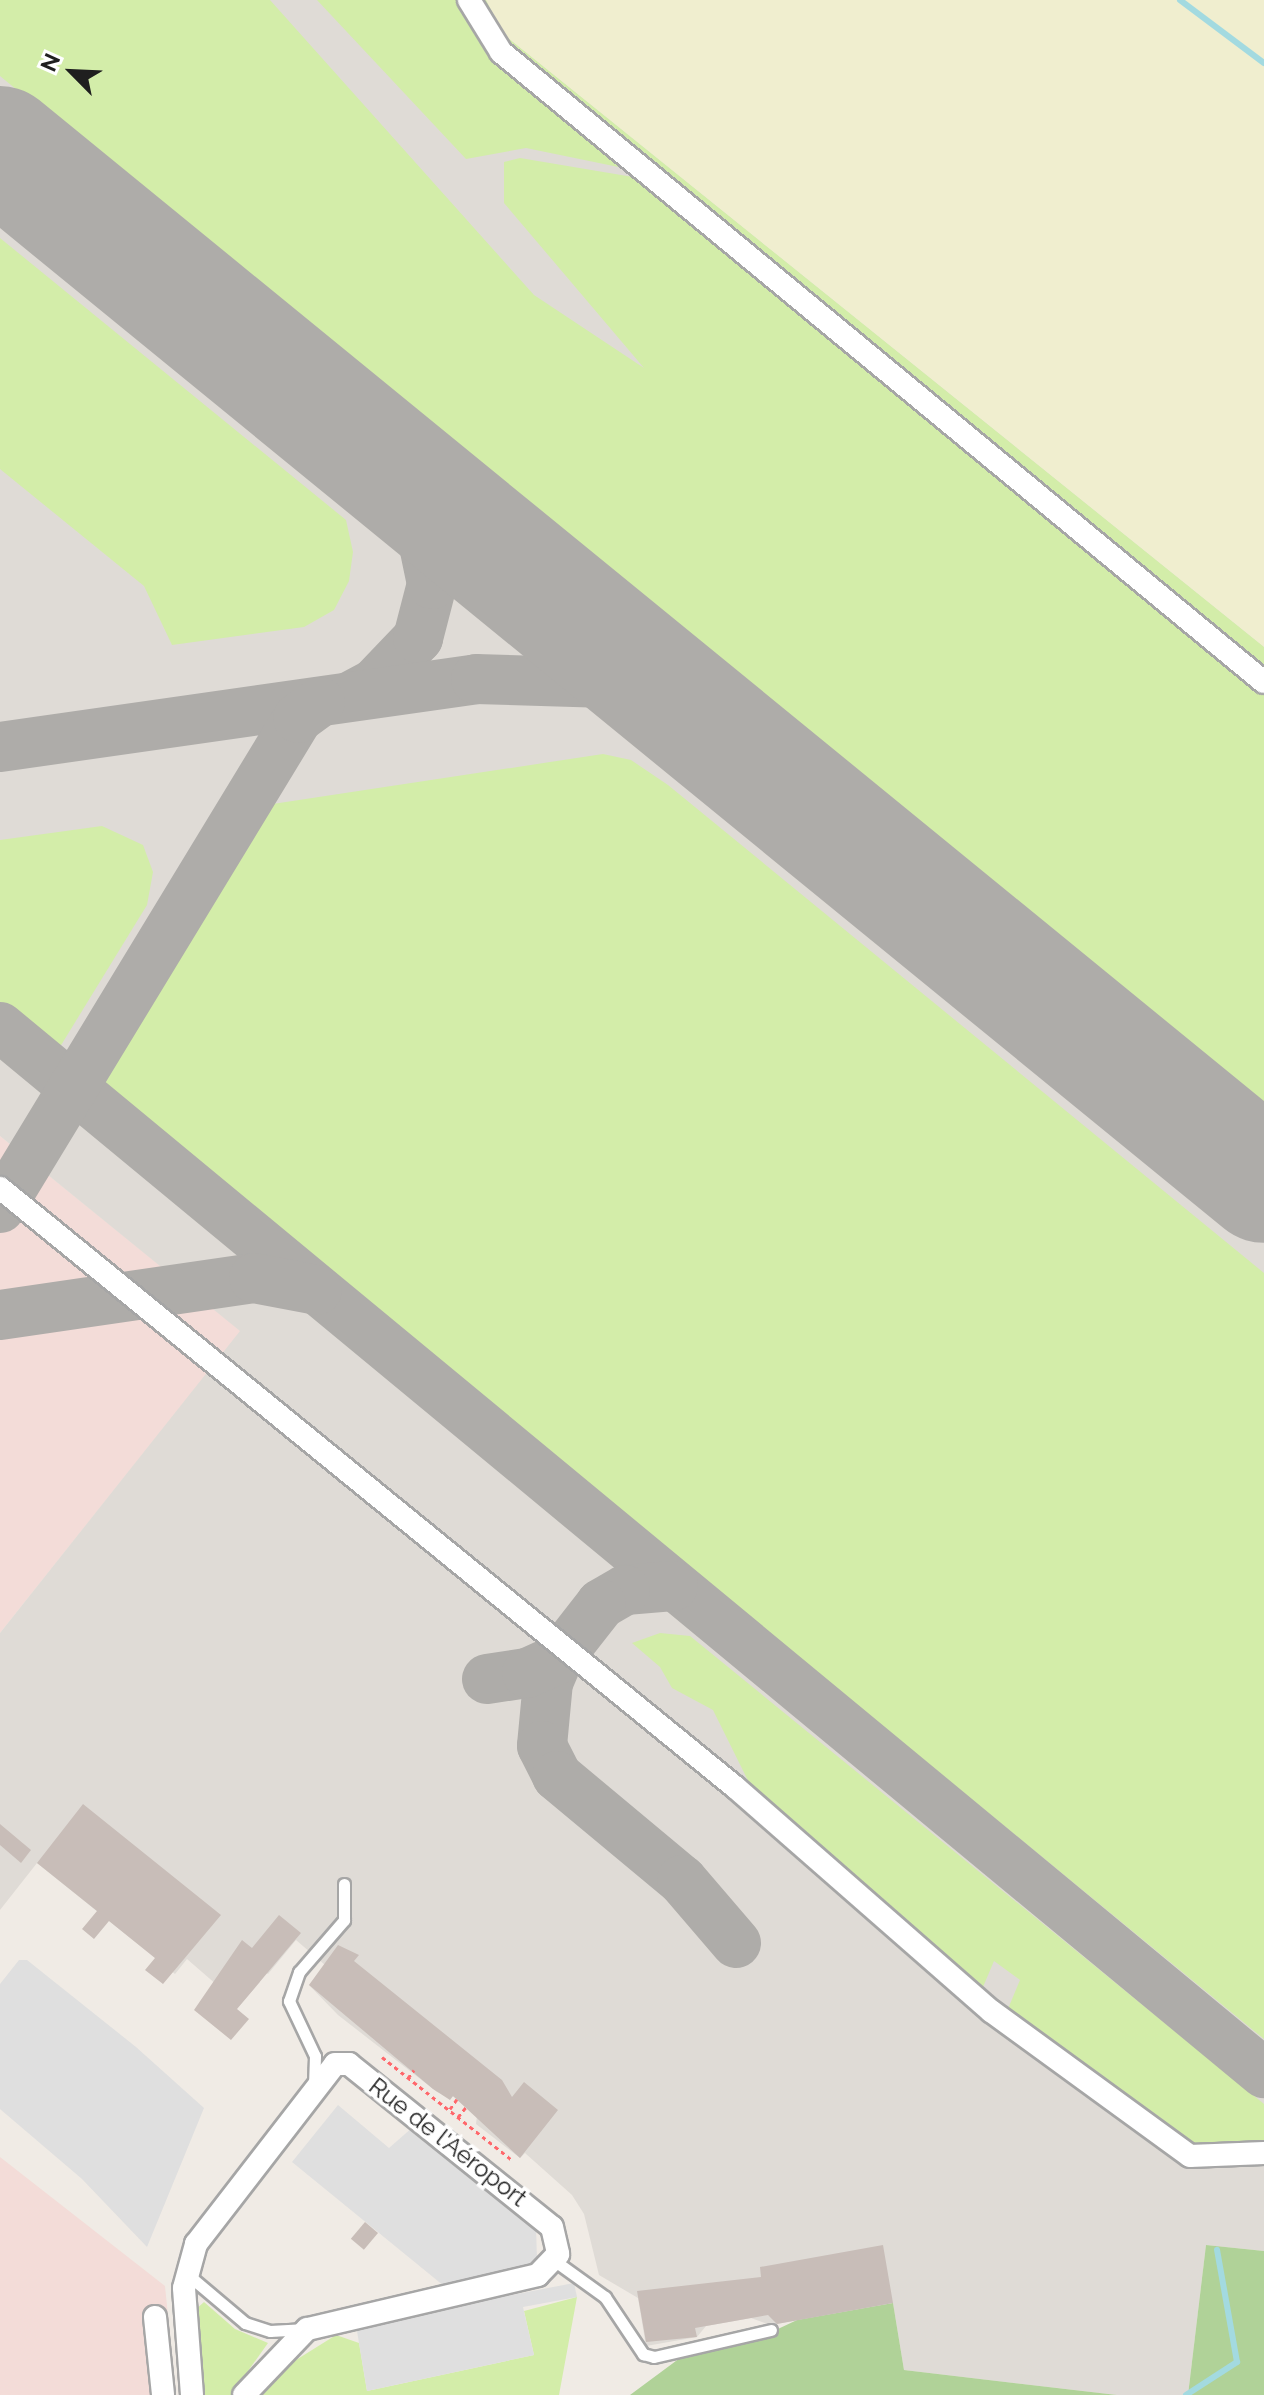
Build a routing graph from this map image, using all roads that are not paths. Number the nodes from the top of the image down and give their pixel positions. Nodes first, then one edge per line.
1 (469, 0) edge
2 (1264, 682) edge
3 (0, 1188) edge
4 (344, 1884) dead end
5 (314, 2091) junction
6 (1264, 2153) edge
7 (555, 2261) junction
8 (187, 2273) junction
9 (155, 2317) dead end
10 (307, 2329) junction
11 (771, 2330) dead end
12 (163, 2395) edge
13 (192, 2395) edge
14 (244, 2395) edge

1 - 2 street
3 - 6 street
4 - 5 lane
5 - 7 street, Rue de l'Aéroport
5 - 8 street, Rue de l'Aéroport
7 - 10 street
7 - 11 lane
8 - 10 lane
8 - 13 street, Rue de l'Aéroport
9 - 12 street
10 - 14 street

